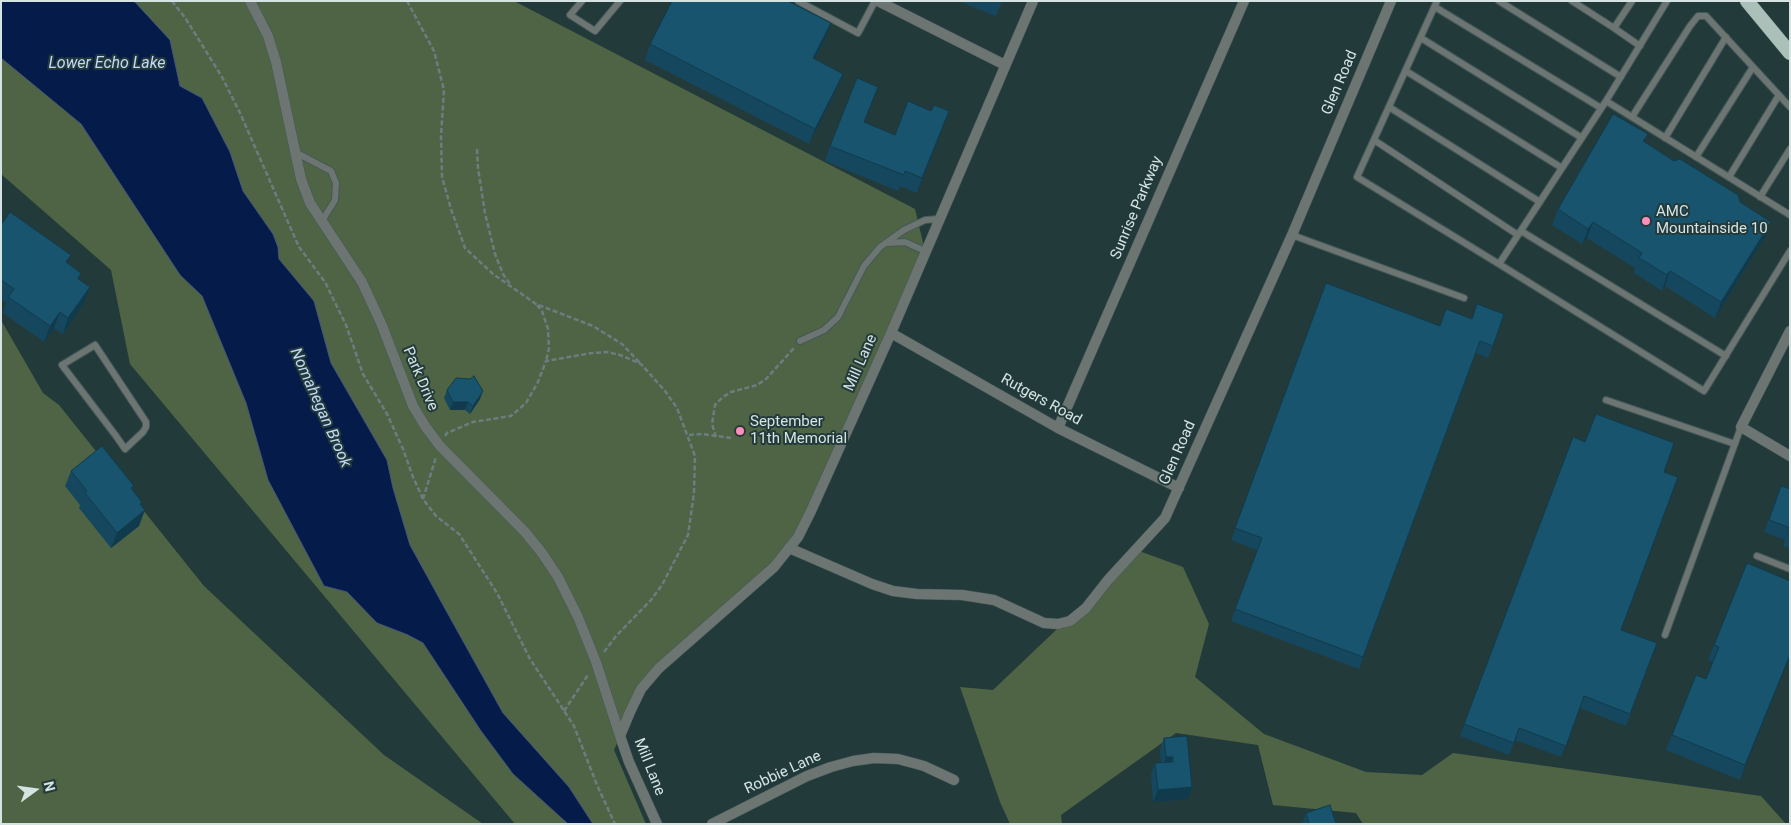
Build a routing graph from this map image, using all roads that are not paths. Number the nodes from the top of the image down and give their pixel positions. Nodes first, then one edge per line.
1 (250, 1) edge
2 (582, 1) edge
3 (620, 1) edge
4 (798, 1) edge
5 (877, 1) edge
6 (1033, 1) edge
7 (1244, 1) edge
8 (1391, 1) edge
9 (1499, 1) edge
10 (1572, 1) edge
11 (1632, 1) edge
12 (1668, 1) edge
13 (1746, 1) edge
14 (1436, 4) edge
15 (1614, 28) junction
16 (1726, 37) junction
17 (1421, 38) junction
18 (1640, 46) junction
19 (1790, 53) edge
20 (1005, 65) junction
21 (1753, 66) junction
22 (1406, 71) junction
23 (1621, 77) junction
24 (1779, 95) junction
25 (1606, 101) junction
26 (1389, 107) junction
27 (1790, 107) edge
28 (1601, 108) junction
29 (1632, 117) junction
30 (1582, 138) junction
31 (1665, 138) junction
32 (1374, 140) junction
33 (1790, 149) edge
34 (294, 152) junction
35 (1696, 157) junction
36 (1562, 168) junction
37 (1729, 177) junction
38 (1760, 196) junction
39 (1540, 202) junction
40 (1789, 212) edge
41 (939, 219) junction
42 (322, 221) junction
43 (1519, 233) junction
44 (1292, 234) junction
45 (888, 243) junction
46 (925, 251) junction
47 (1790, 251) edge
48 (1499, 264) junction
49 (1464, 298) dead end
50 (1790, 331) edge
51 (891, 333) junction
52 (800, 341) road end
53 (1726, 356) junction
54 (1606, 400) dead end
55 (1742, 427) junction
56 (1058, 428) junction
57 (1735, 444) junction
58 (125, 450) joint
59 (1790, 456) edge
60 (1179, 488) junction
61 (789, 548) junction
62 (1757, 556) dead end
63 (1790, 569) edge
64 (1665, 635) dead end
65 (620, 736) junction
66 (954, 780) dead end
67 (657, 824) edge
68 (712, 824) edge

1 - 34 street, Park Drive
2 - 3 lane
4 - 5 lane
5 - 20 street
6 - 20 street, Mill Lane
7 - 56 street, Sunrise Parkway
8 - 44 street, Glen Road
9 - 23 lane
10 - 15 lane
11 - 15 lane
12 - 18 lane
13 - 19 highway
14 - 17 lane
14 - 28 lane
15 - 18 lane
16 - 21 lane
16 - 29 lane
16 - 31 lane
17 - 22 lane
17 - 30 lane
18 - 23 lane
20 - 41 street, Mill Lane
21 - 24 lane
21 - 35 lane
22 - 26 lane
22 - 36 lane
23 - 25 lane
24 - 27 lane
24 - 37 lane
25 - 28 lane
25 - 29 lane
26 - 32 lane
26 - 39 lane
28 - 30 lane
29 - 31 lane
30 - 36 lane
31 - 35 lane
32 - 43 lane
32 - 48 lane
33 - 38 lane
34 - 42 street, Park Drive
34 - 42 lane
35 - 37 lane
36 - 39 lane
37 - 38 lane
38 - 40 lane
39 - 43 lane
41 - 45 lane
41 - 46 street, Mill Lane
42 - 65 street, Park Drive
43 - 48 lane
43 - 53 lane
44 - 49 lane
44 - 60 street, Glen Road
45 - 46 lane
45 - 52 lane
46 - 51 street, Mill Lane
47 - 53 lane
48 - 53 lane
50 - 55 street
51 - 56 street, Rutgers Road
51 - 61 street, Mill Lane
54 - 57 lane
55 - 57 lane
55 - 59 street
56 - 60 street, Rutgers Road
57 - 64 lane
58 - 58 lane
60 - 61 street, Glen Road
61 - 65 street, Mill Lane
62 - 63 lane
65 - 67 street, Mill Lane
66 - 68 street, Robbie Lane

